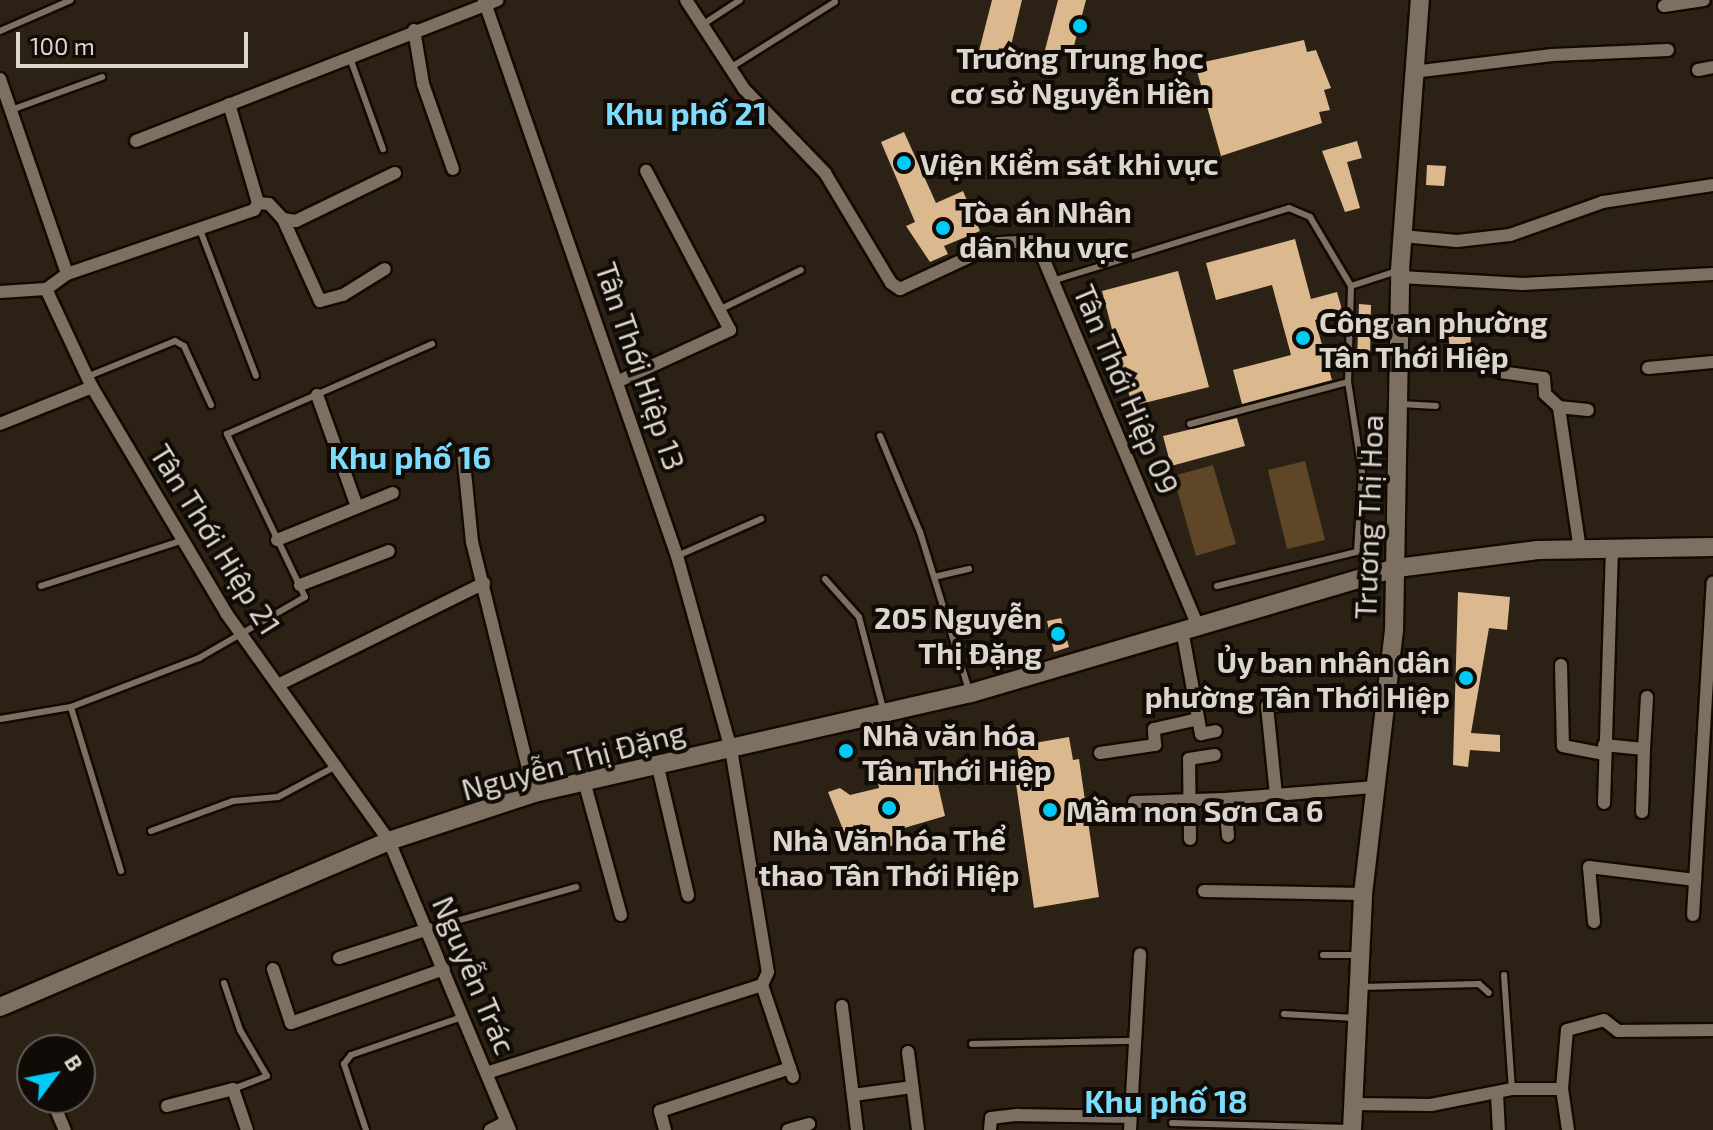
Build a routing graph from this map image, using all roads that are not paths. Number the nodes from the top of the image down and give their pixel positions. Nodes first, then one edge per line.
1 (71, 0) edge
2 (686, 0) edge
3 (740, 0) edge
4 (1420, 0) edge
5 (1704, 0) edge
6 (489, 1) edge
7 (835, 2) edge
8 (1664, 6) dead end
9 (702, 25) junction
10 (414, 30) junction
11 (0, 31) edge
12 (1668, 50) dead end
13 (349, 54) junction
14 (1713, 67) edge
15 (730, 68) junction
16 (1698, 70) dead end
17 (1413, 72) junction
18 (102, 77) dead end
19 (0, 79) edge
20 (229, 104) junction
21 (11, 110) junction
22 (136, 141) dead end
23 (383, 149) dead end
24 (453, 169) dead end
25 (646, 171) dead end
26 (395, 173) dead end
27 (1713, 185) edge
28 (258, 203) junction
29 (283, 219) junction
30 (200, 229) junction
31 (1402, 236) junction
32 (385, 269) dead end
33 (801, 270) dead end
34 (67, 274) junction
35 (1400, 274) junction
36 (1713, 274) edge
37 (1052, 281) junction
38 (1351, 286) junction
39 (46, 289) junction
40 (0, 292) edge
41 (719, 310) junction
42 (432, 344) dead end
43 (1713, 362) edge
44 (1648, 368) dead end
45 (1500, 372) dead end
46 (256, 376) dead end
47 (621, 380) junction
48 (90, 382) junction
49 (1348, 382) junction
50 (317, 395) junction
51 (1400, 404) junction
52 (211, 405) dead end
53 (1436, 406) dead end
54 (1559, 407) junction
55 (1588, 410) dead end
56 (0, 424) edge
57 (1190, 424) dead end
58 (880, 436) dead end
59 (463, 452) dead end
60 (393, 493) dead end
61 (357, 507) junction
62 (761, 519) dead end
63 (183, 540) junction
64 (277, 540) junction
65 (1713, 547) edge
66 (1580, 550) junction
67 (1612, 550) junction
68 (389, 551) dead end
69 (677, 556) junction
70 (1397, 568) junction
71 (969, 569) dead end
72 (934, 577) junction
73 (825, 579) dead end
74 (484, 583) junction
75 (1713, 583) edge
76 (300, 585) junction
77 (41, 586) dead end
78 (1217, 586) dead end
79 (1191, 632) junction
80 (242, 634) junction
81 (1561, 665) dead end
82 (278, 685) junction
83 (971, 693) junction
84 (1647, 697) dead end
85 (1296, 704) dead end
86 (71, 707) junction
87 (884, 715) junction
88 (0, 719) edge
89 (1198, 719) junction
90 (1216, 731) dead end
91 (731, 749) junction
92 (1604, 749) junction
93 (1644, 749) junction
94 (1100, 753) dead end
95 (1215, 755) dead end
96 (657, 763) junction
97 (336, 766) junction
98 (584, 781) junction
99 (1707, 782) edge
100 (1373, 787) junction
101 (534, 793) junction
102 (1276, 795) junction
103 (1225, 799) junction
104 (1190, 800) junction
105 (1134, 802) dead end
106 (1604, 803) dead end
107 (1642, 812) dead end
108 (151, 831) dead end
109 (1228, 836) dead end
110 (1190, 839) dead end
111 (389, 841) junction
112 (121, 871) dead end
113 (1695, 880) junction
114 (576, 887) dead end
115 (1204, 891) dead end
116 (1363, 894) junction
117 (688, 895) dead end
118 (621, 915) dead end
119 (1693, 915) dead end
120 (1594, 922) dead end
121 (428, 929) junction
122 (1140, 954) dead end
123 (1323, 955) dead end
124 (1360, 955) junction
125 (339, 958) dead end
126 (273, 969) dead end
127 (444, 969) junction
128 (1504, 975) dead end
129 (224, 983) dead end
130 (762, 985) junction
131 (1359, 987) junction
132 (1489, 993) dead end
133 (842, 1006) dead end
134 (0, 1007) edge
135 (1284, 1014) dead end
136 (466, 1015) junction
137 (1358, 1018) junction
138 (1713, 1030) edge
139 (1134, 1041) junction
140 (972, 1044) dead end
141 (908, 1052) dead end
142 (489, 1072) junction
143 (912, 1087) junction
144 (233, 1089) junction
145 (1512, 1089) junction
146 (1562, 1089) junction
147 (1497, 1094) junction
148 (853, 1095) junction
149 (1355, 1104) junction
150 (167, 1106) dead end
151 (1172, 1123) dead end
152 (809, 1124) dead end
153 (1130, 1124) edge
154 (508, 1126) edge
155 (1352, 1129) edge
156 (247, 1130) edge
157 (366, 1130) edge
158 (490, 1130) edge
159 (665, 1130) edge
160 (788, 1130) edge
161 (857, 1130) edge
162 (918, 1130) edge
163 (990, 1130) edge
164 (1499, 1130) edge
165 (1568, 1130) edge

1 - 11 lane
2 - 9 street, Tân Thới Hiệp 09
3 - 9 lane
4 - 17 street, Trương Thị Hoa
5 - 8 street
6 - 10 street
6 - 47 street, Tân Thới Hiệp 13
7 - 15 lane
9 - 15 street, Tân Thới Hiệp 09
10 - 13 street
10 - 24 street
12 - 17 street
13 - 20 street
13 - 23 lane
14 - 16 street
15 - 37 street, Tân Thới Hiệp 09
17 - 31 street, Trương Thị Hoa
18 - 21 lane
19 - 21 street
20 - 22 street
20 - 28 street
21 - 34 street
25 - 41 street
26 - 29 street
27 - 31 street
28 - 29 street
28 - 30 street
29 - 32 street
30 - 34 street
30 - 46 lane
31 - 35 street, Trương Thị Hoa
33 - 41 lane
34 - 39 street
35 - 36 street
35 - 38 lane
35 - 51 street, Trương Thị Hoa
37 - 38 lane
37 - 79 street, Tân Thới Hiệp 09
38 - 49 lane
39 - 40 street
39 - 48 street, Tân Thới Hiệp 21
41 - 47 street
42 - 50 lane
43 - 44 street
45 - 54 street
47 - 69 street, Tân Thới Hiệp 13
48 - 52 lane
48 - 56 street
48 - 63 street, Tân Thới Hiệp 21
49 - 57 lane
49 - 78 lane
50 - 61 street
50 - 64 lane
51 - 53 lane
51 - 70 street, Trương Thị Hoa
54 - 55 street
54 - 66 street
58 - 72 lane
59 - 74 street
60 - 61 street
61 - 64 street
62 - 69 lane
63 - 77 lane
63 - 80 street, Tân Thới Hiệp 21
64 - 76 lane
65 - 67 street, Nguyễn Thị Đặng
66 - 67 street, Nguyễn Thị Đặng
66 - 70 street, Nguyễn Thị Đặng
67 - 92 street
68 - 76 street
69 - 91 street, Tân Thới Hiệp 13
70 - 79 street, Nguyễn Thị Đặng
70 - 100 street, Trương Thị Hoa
71 - 72 lane
72 - 83 lane
73 - 87 lane
74 - 82 street
74 - 101 street
75 - 99 street
76 - 80 lane
79 - 83 street, Nguyễn Thị Đặng
79 - 89 street, Tân Thới Hiệp 09
80 - 82 street, Tân Thới Hiệp 21
80 - 86 lane
81 - 92 street
82 - 97 street, Tân Thới Hiệp 21
83 - 87 street, Nguyễn Thị Đặng
84 - 93 street
85 - 102 street
86 - 88 lane
86 - 112 lane
87 - 91 street, Nguyễn Thị Đặng
89 - 90 street
89 - 94 street
91 - 96 street, Nguyễn Thị Đặng
91 - 130 street, Tân Thới Hiệp 13
92 - 93 street
92 - 106 street
93 - 107 street
95 - 104 street
96 - 98 street, Nguyễn Thị Đặng
96 - 117 street
97 - 108 lane
97 - 111 street, Tân Thới Hiệp 21
98 - 101 street, Nguyễn Thị Đặng
98 - 118 street
99 - 113 street
100 - 102 street
100 - 116 street, Trương Thị Hoa
101 - 111 street, Nguyễn Thị Đặng
102 - 103 street
103 - 104 street
103 - 109 street
104 - 105 street
104 - 110 street
111 - 121 street, Nguyễn Trác
111 - 134 street, Nguyễn Thị Đặng
113 - 119 street
113 - 120 street
114 - 121 lane
115 - 116 street
116 - 124 street, Trương Thị Hoa
121 - 125 street
121 - 127 street, Nguyễn Trác
122 - 139 street
123 - 124 lane
124 - 131 street, Trương Thị Hoa
126 - 127 street
127 - 136 street, Nguyễn Trác
128 - 145 lane
129 - 144 lane
130 - 142 street
130 - 159 street
131 - 132 lane
131 - 137 street, Trương Thị Hoa
133 - 148 street
135 - 137 lane
136 - 142 street, Nguyễn Trác
136 - 157 lane
137 - 149 street, Trương Thị Hoa
138 - 146 street
139 - 140 lane
139 - 153 street
141 - 143 street
142 - 154 street, Nguyễn Trác
143 - 148 street
143 - 162 street
144 - 150 street
144 - 156 street
145 - 146 street
145 - 147 street
146 - 165 street
147 - 149 street
147 - 164 street
148 - 161 street
149 - 155 street, Trương Thị Hoa
151 - 155 lane
152 - 160 street
153 - 163 street
154 - 158 street

